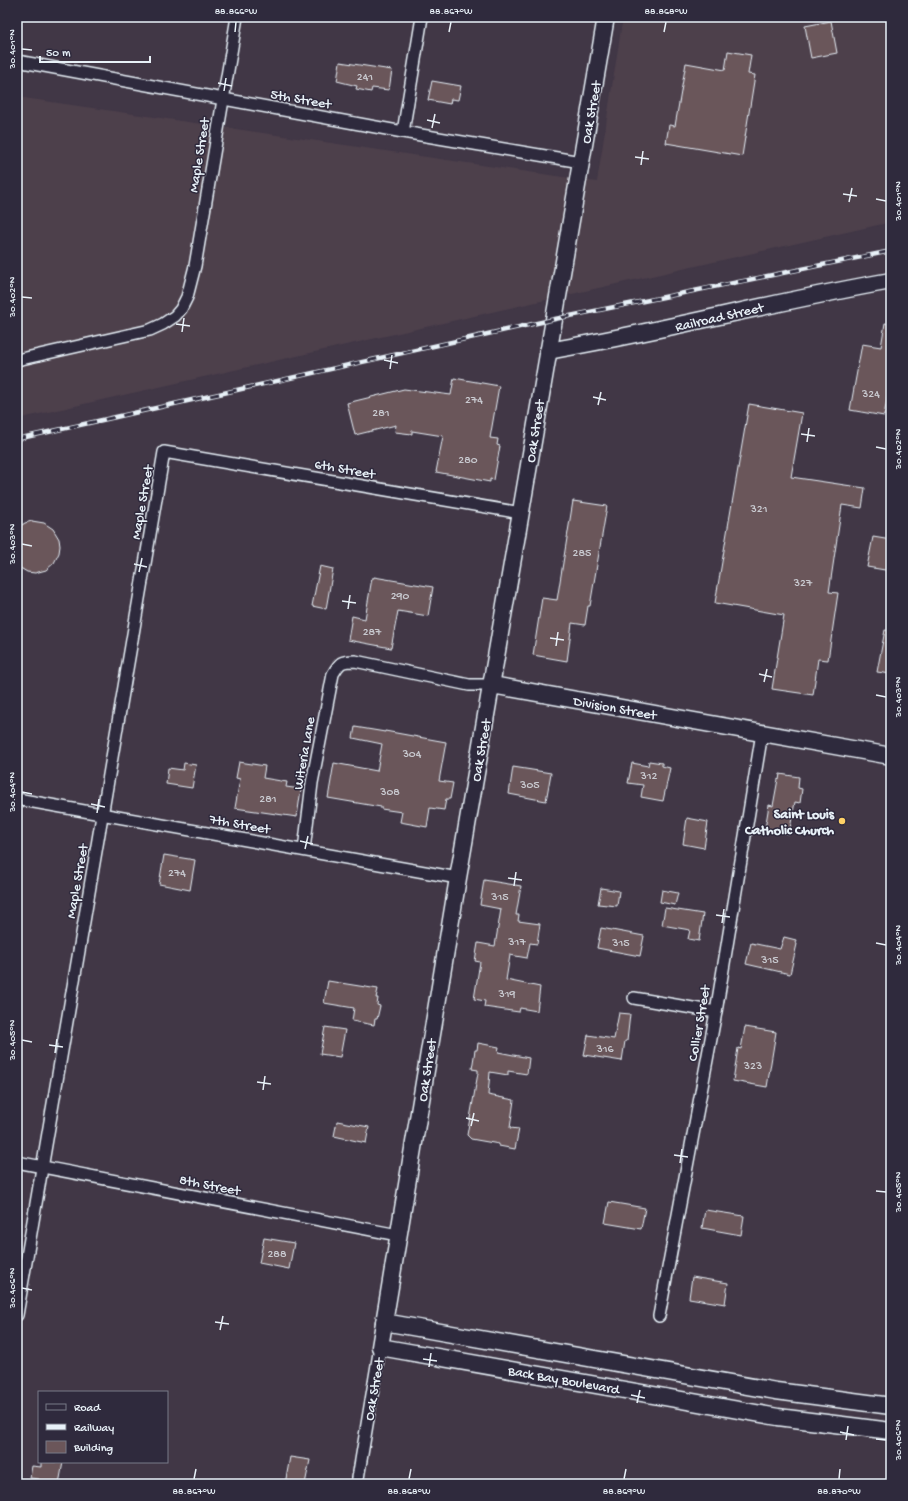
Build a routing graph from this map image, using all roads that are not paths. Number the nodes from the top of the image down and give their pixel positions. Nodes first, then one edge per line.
1 (237, 17) edge
2 (422, 17) edge
3 (606, 17) edge
4 (17, 60) edge
5 (223, 99) junction
6 (403, 132) junction
7 (581, 162) junction
8 (891, 281) edge
9 (548, 351) junction
10 (17, 360) edge
11 (164, 452) joint
12 (521, 513) junction
13 (339, 663) joint
14 (492, 686) junction
15 (762, 733) junction
16 (891, 756) edge
17 (17, 799) edge
18 (103, 814) junction
19 (304, 850) junction
20 (458, 878) junction
21 (634, 998) dead end
22 (716, 1012) junction
23 (17, 1162) edge
24 (42, 1166) junction
25 (398, 1235) junction
26 (17, 1315) edge
27 (658, 1316) dead end
28 (384, 1322) junction
29 (380, 1347) junction
30 (891, 1406) edge
31 (891, 1431) edge
32 (357, 1484) edge

1 - 5 street, Maple Street
2 - 6 street
3 - 7 main road, Oak Street
4 - 5 street, 5th Street
5 - 6 street, 5th Street
5 - 10 street, Maple Street
6 - 7 street, 5th Street
7 - 9 main road, Oak Street
8 - 9 main road, Railroad Street
9 - 12 main road, Oak Street
11 - 12 street, 6th Street
11 - 18 street, Maple Street
12 - 14 main road, Oak Street
13 - 14 street, Division Street
13 - 19 street, Witeria Lane
14 - 15 main road, Division Street
14 - 20 main road, Oak Street
15 - 16 main road, Division Street
15 - 22 street, Collier Street
17 - 18 street, 7th Street
18 - 19 street, 7th Street
18 - 24 street, Maple Street
19 - 20 street, 7th Street
20 - 25 main road, Oak Street
21 - 22 street
22 - 27 street, Collier Street
23 - 24 street, 8th Street
24 - 25 street, 8th Street
24 - 26 street, Maple Street
25 - 28 main road, Oak Street
28 - 29 main road, Oak Street
28 - 30 main road, Back Bay Boulevard
29 - 31 main road, Back Bay Boulevard
29 - 32 street, Oak Street

